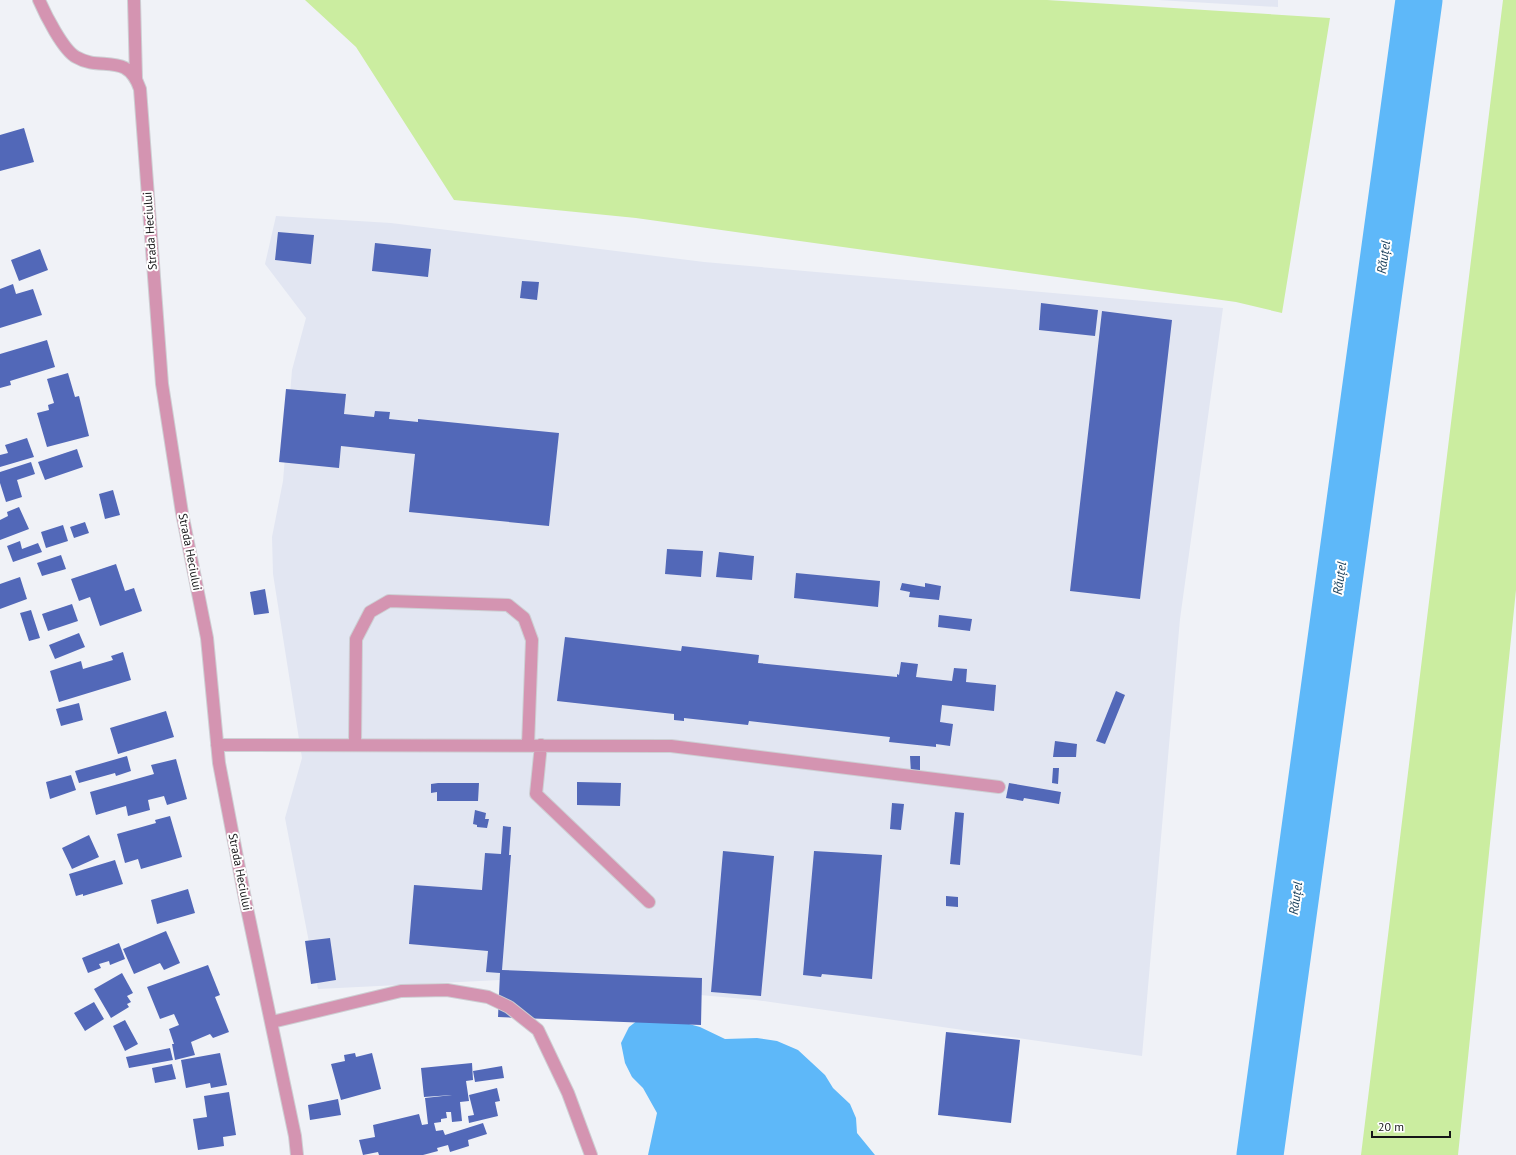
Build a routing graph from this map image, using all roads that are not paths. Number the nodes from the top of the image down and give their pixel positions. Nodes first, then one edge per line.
1 (39, 0) edge
2 (134, 0) edge
3 (136, 78) junction
4 (217, 744) junction
5 (355, 745) junction
6 (528, 745) junction
7 (541, 745) junction
8 (999, 788) dead end
9 (649, 902) dead end
10 (272, 1022) junction
11 (297, 1155) edge
12 (591, 1155) edge

1 - 3 street
2 - 3 street, Strada Heciului
3 - 4 street, Strada Heciului
4 - 5 street
4 - 10 street, Strada Heciului
5 - 6 street
5 - 6 street
6 - 7 street
7 - 8 street
7 - 9 street
10 - 11 street, Strada Heciului
10 - 12 street

